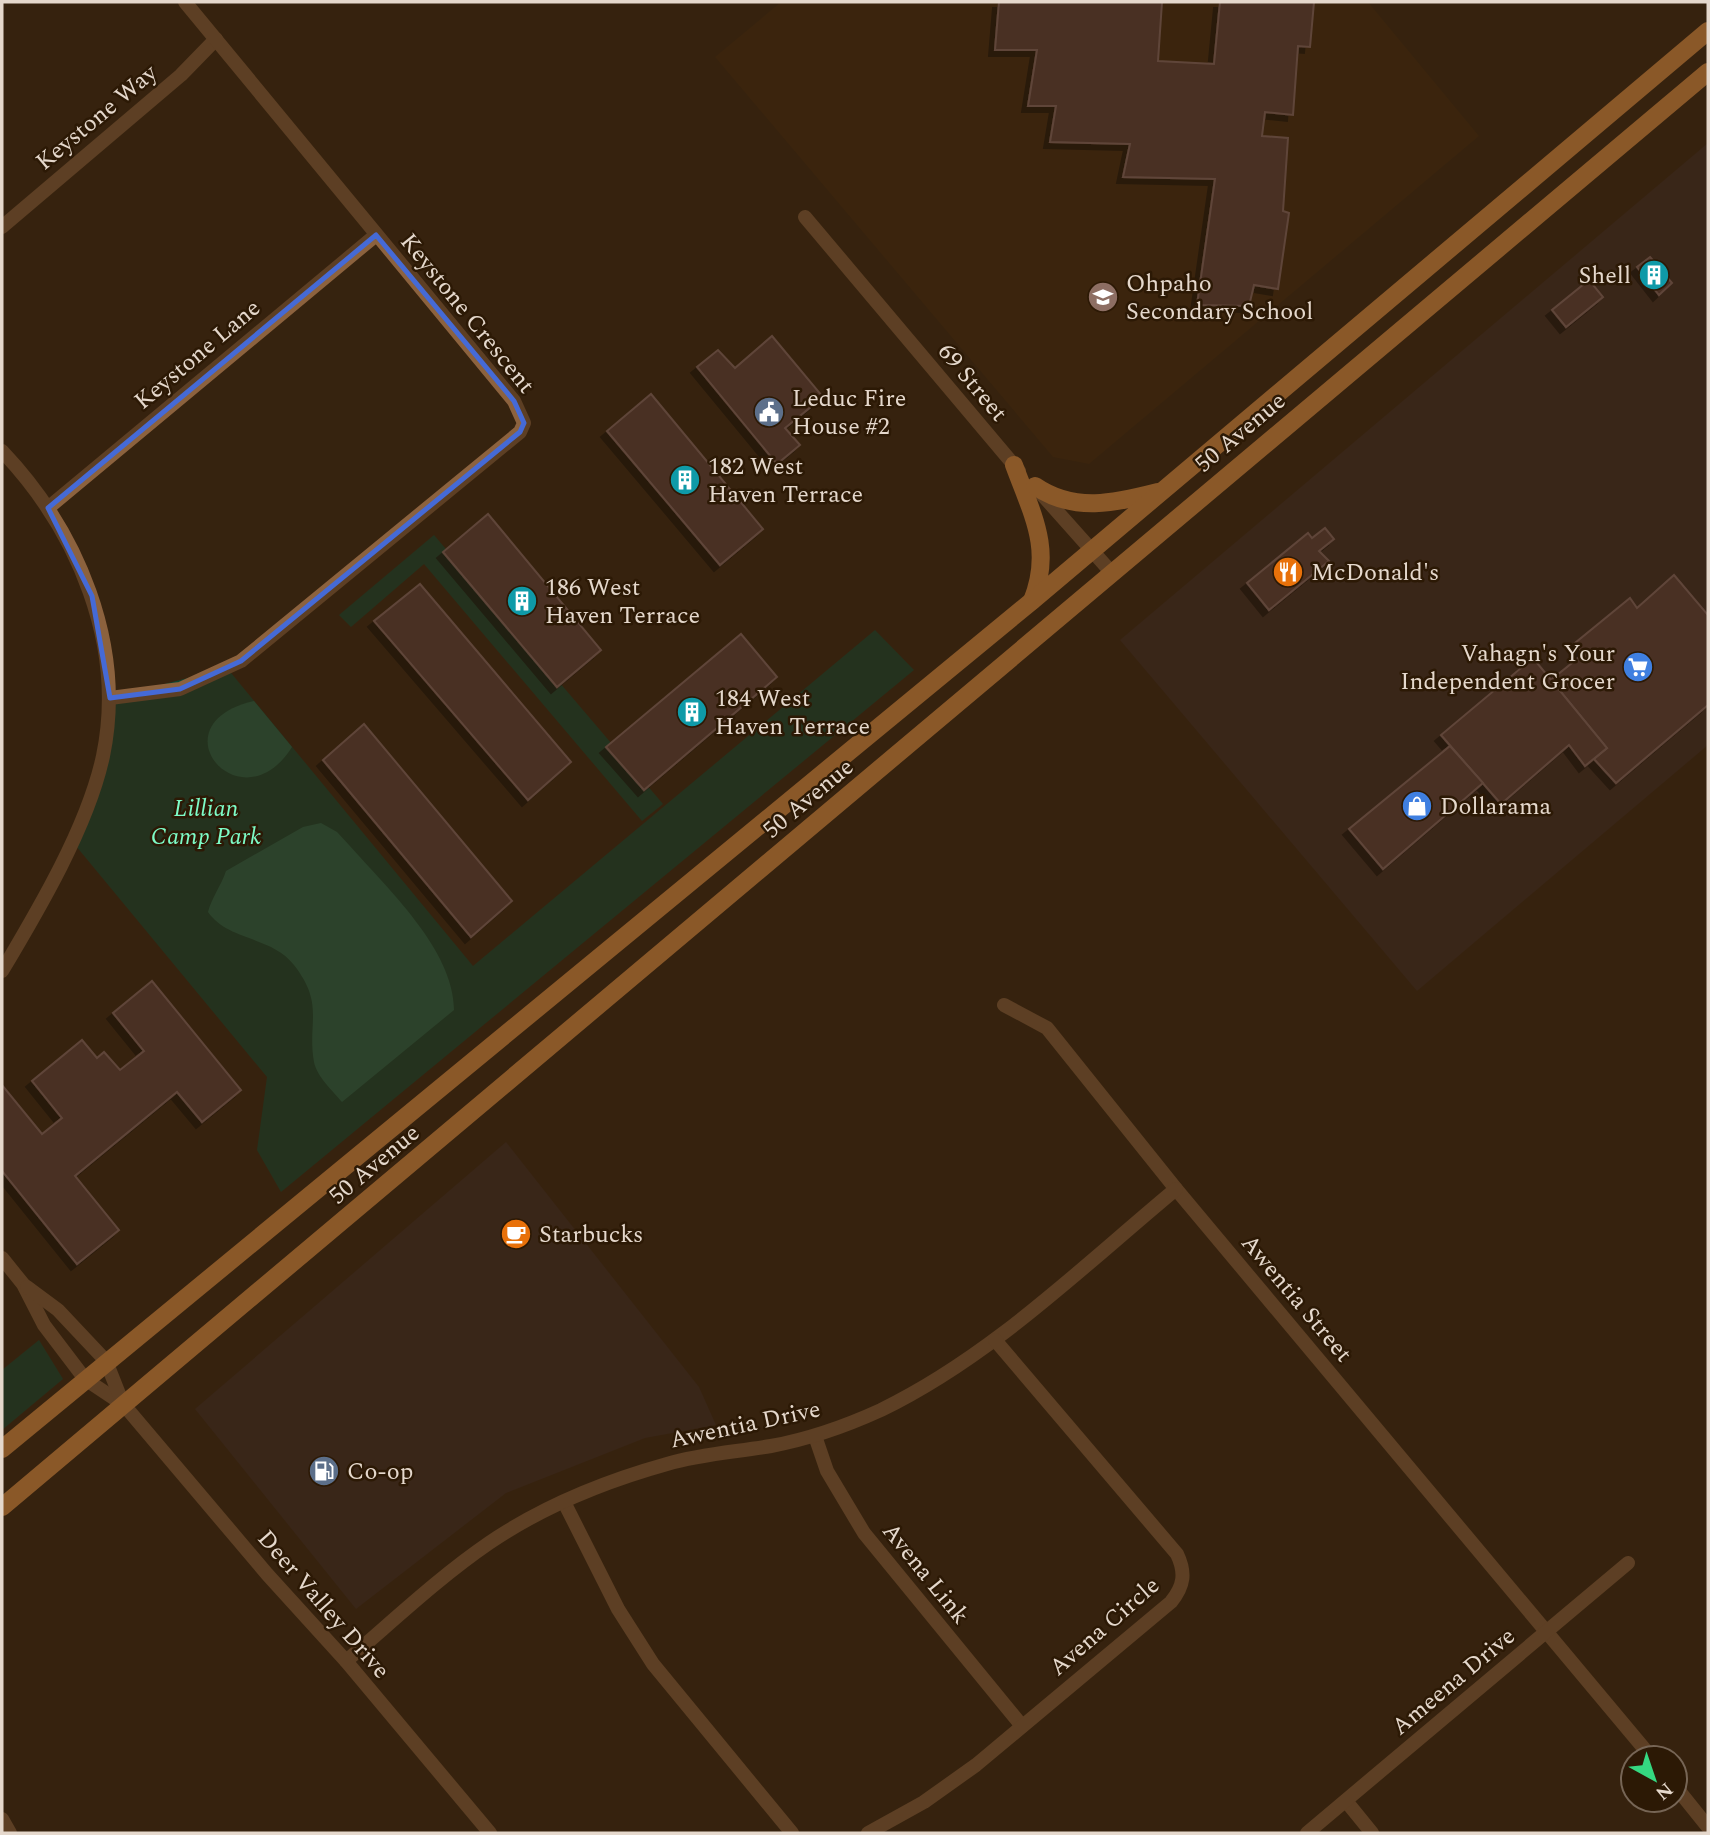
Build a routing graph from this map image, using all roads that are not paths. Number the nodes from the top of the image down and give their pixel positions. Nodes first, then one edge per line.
1 (185, 2) edge
2 (1708, 31) edge
3 (216, 39) junction
4 (1708, 72) edge
5 (805, 217) dead end
6 (2, 226) edge
7 (376, 235) junction
8 (2, 451) edge
9 (1014, 465) junction
10 (1035, 486) junction
11 (1161, 492) junction
12 (47, 509) junction
13 (1091, 551) junction
14 (1112, 573) junction
15 (1032, 601) junction
16 (110, 698) junction
17 (2, 970) edge
18 (1004, 1005) dead end
19 (1176, 1189) junction
20 (2, 1258) edge
21 (23, 1284) junction
22 (995, 1340) junction
23 (106, 1362) junction
24 (85, 1379) junction
25 (124, 1405) junction
26 (815, 1436) junction
27 (2, 1448) edge
28 (564, 1503) junction
29 (2, 1507) edge
30 (1628, 1563) dead end
31 (1546, 1632) junction
32 (346, 1661) junction
33 (1022, 1726) junction
34 (1640, 1744) edge
35 (1346, 1801) junction
36 (1689, 1803) edge
37 (2, 1819) edge
38 (1708, 1827) edge
39 (10, 1833) edge
40 (489, 1833) edge
41 (792, 1833) edge
42 (868, 1833) edge
43 (1307, 1833) edge
44 (1372, 1833) edge

1 - 3 street, Keystone Crescent
2 - 11 main road, 50 Avenue
3 - 6 street, Keystone Way
3 - 7 street, Keystone Crescent
4 - 14 main road, 50 Avenue
5 - 9 street, 69 Street
7 - 12 street, Keystone Lane
7 - 16 street, Keystone Crescent
8 - 12 street
9 - 10 street, 69 Street
9 - 15 main road
10 - 11 main road
10 - 13 street, 69 Street
11 - 13 main road, 50 Avenue
12 - 16 street
13 - 14 street, 69 Street
13 - 15 main road, 50 Avenue
14 - 25 main road, 50 Avenue
15 - 23 main road, 50 Avenue
16 - 17 street
18 - 19 street, Awentia Street
19 - 22 street, Awentia Drive
19 - 31 street, Awentia Street
20 - 21 street
21 - 23 street
21 - 24 street
22 - 26 street, Awentia Drive
22 - 33 street, Avena Circle
23 - 24 main road, 50 Avenue
23 - 25 street
24 - 25 street
24 - 27 main road, 50 Avenue
25 - 29 main road, 50 Avenue
25 - 32 street, Deer Valley Drive
26 - 28 street, Awentia Drive
26 - 33 street, Avena Link
28 - 32 street, Awentia Drive
28 - 41 street
30 - 31 street, Ameena Drive
31 - 34 street, Awentia Street
31 - 35 street, Ameena Drive
32 - 40 street, Deer Valley Drive
33 - 42 street, Avena Circle
35 - 43 street, Ameena Drive
35 - 44 street
36 - 38 street
37 - 39 street

